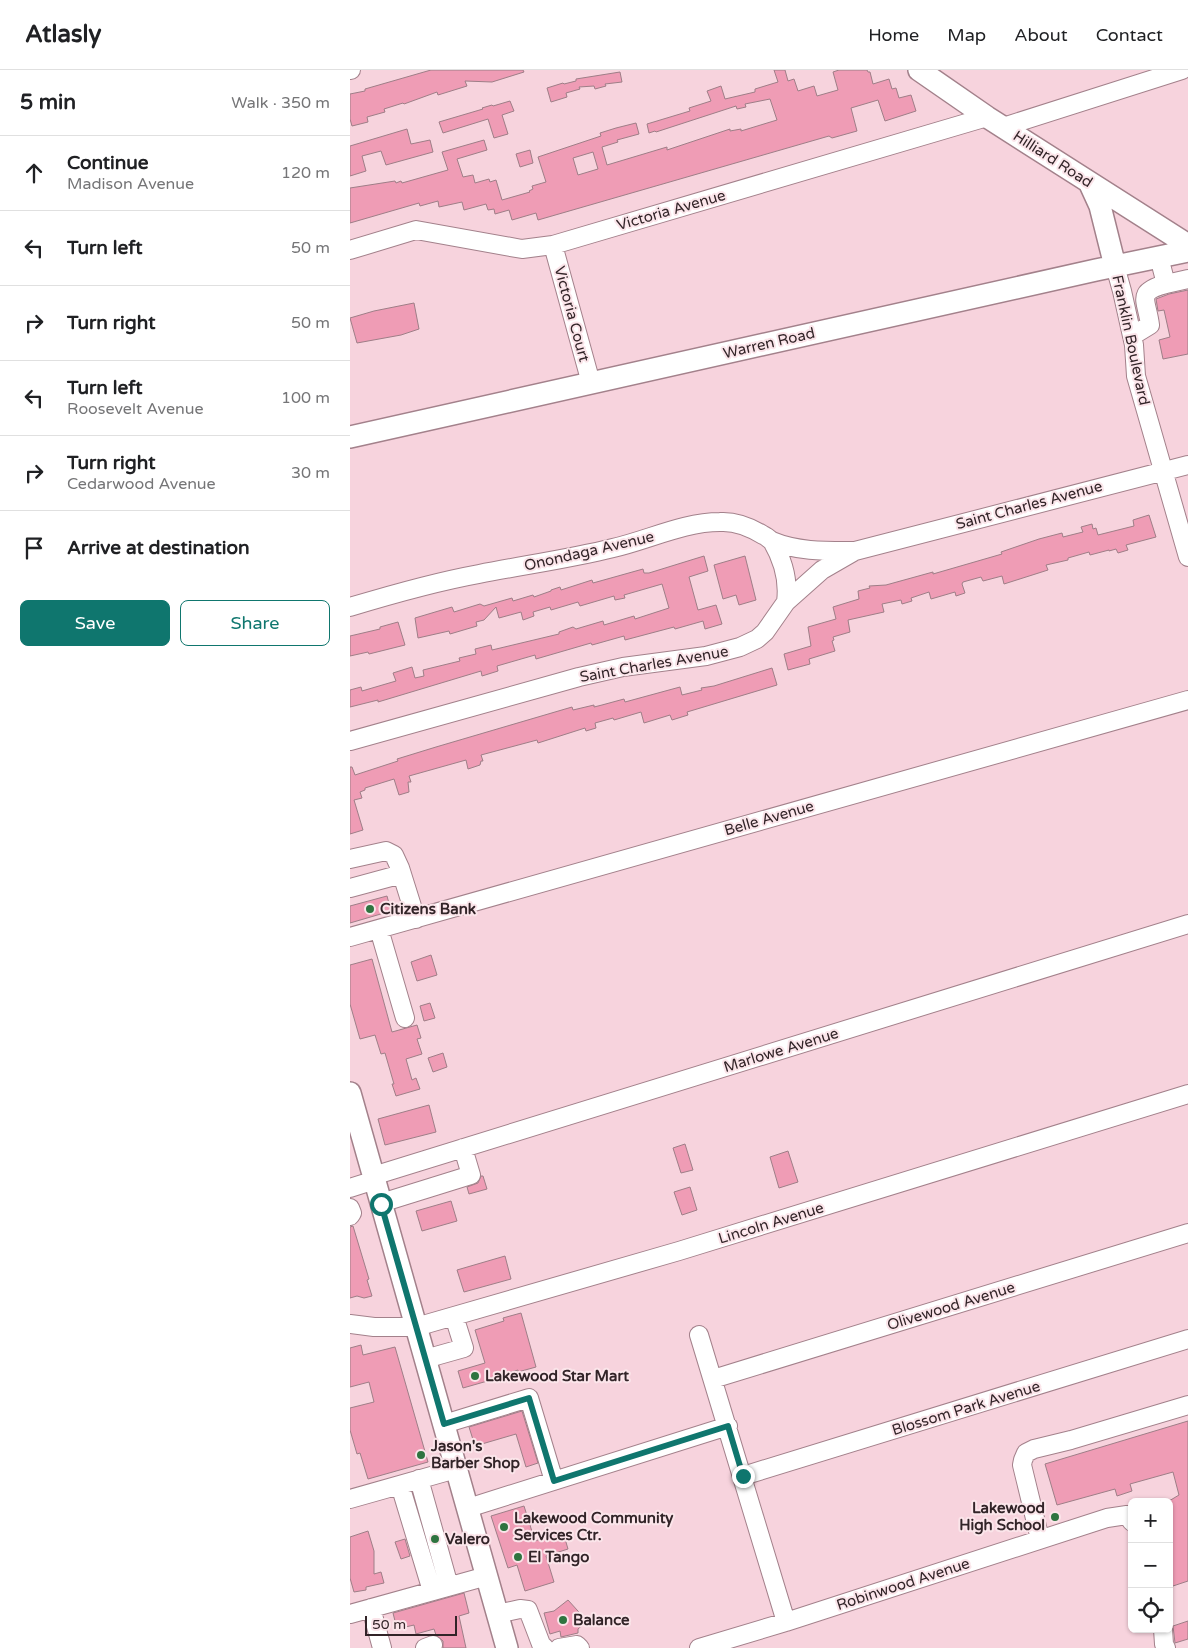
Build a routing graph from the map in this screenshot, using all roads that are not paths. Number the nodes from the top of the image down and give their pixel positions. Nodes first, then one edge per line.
1 (919, 70) edge
2 (1182, 70) edge
3 (1187, 70) edge
4 (1188, 74) edge
5 (995, 122) junction
6 (1088, 182) junction
7 (553, 245) junction
8 (1188, 245) edge
9 (350, 250) edge
10 (1188, 251) edge
11 (1159, 257) junction
12 (1114, 266) junction
13 (1188, 280) edge
14 (1166, 284) junction
15 (1132, 336) junction
16 (591, 383) junction
17 (350, 437) edge
18 (1188, 464) edge
19 (1163, 470) junction
20 (772, 541) junction
21 (856, 551) junction
22 (1188, 557) edge
23 (786, 602) junction
24 (350, 607) edge
25 (1188, 700) edge
26 (350, 741) edge
27 (350, 860) edge
28 (402, 874) junction
29 (350, 888) edge
30 (416, 919) junction
31 (1188, 924) edge
32 (379, 929) junction
33 (350, 938) edge
34 (406, 1018) dead end
35 (1188, 1094) edge
36 (352, 1104) edge
37 (463, 1148) junction
38 (374, 1178) junction
39 (350, 1188) edge
40 (381, 1204) junction
41 (350, 1208) edge
42 (350, 1216) edge
43 (1188, 1233) edge
44 (454, 1316) junction
45 (350, 1324) edge
46 (416, 1326) junction
47 (700, 1335) dead end
48 (1188, 1339) edge
49 (425, 1359) junction
50 (714, 1379) junction
51 (1188, 1406) edge
52 (444, 1424) junction
53 (728, 1426) junction
54 (456, 1469) junction
55 (743, 1476) junction
56 (419, 1480) junction
57 (554, 1481) junction
58 (400, 1485) junction
59 (350, 1499) edge
60 (468, 1508) junction
61 (1128, 1517) edge
62 (1040, 1540) junction
63 (487, 1576) junction
64 (440, 1589) junction
65 (371, 1608) junction
66 (350, 1614) edge
67 (498, 1614) junction
68 (786, 1622) junction
69 (1163, 1633) edge
70 (382, 1648) edge
71 (507, 1648) edge
72 (545, 1648) edge
73 (559, 1648) edge
74 (580, 1648) edge
75 (699, 1648) edge
76 (1166, 1648) edge

1 - 5 main road, Hilliard Road
2 - 5 street, Victoria Avenue
3 - 4 street
5 - 6 main road, Hilliard Road
5 - 7 street, Victoria Avenue
6 - 8 main road, Hilliard Road
6 - 12 main road, Franklin Boulevard
7 - 9 street, Victoria Avenue
7 - 16 street, Victoria Court
10 - 11 main road, Warren Road
11 - 12 main road, Warren Road
11 - 14 street
12 - 15 street, Franklin Boulevard
12 - 16 main road, Warren Road
13 - 14 street
14 - 15 street
15 - 19 street, Franklin Boulevard
16 - 17 main road, Warren Road
18 - 19 street, Saint Charles Avenue
19 - 21 street, Saint Charles Avenue
19 - 22 street, Franklin Boulevard
20 - 21 street, Onondaga Avenue
20 - 23 street
20 - 24 street, Onondaga Avenue
21 - 23 street, Saint Charles Avenue
23 - 26 street, Saint Charles Avenue
25 - 30 street, Belle Avenue
27 - 28 street
28 - 29 street
28 - 30 street
30 - 32 street, Belle Avenue
31 - 37 street, Marlowe Avenue
32 - 33 street, Belle Avenue
32 - 34 street
35 - 44 street, Lincoln Avenue
36 - 38 main road
37 - 38 street, Marlowe Avenue
37 - 40 street
38 - 39 street, Marlowe Avenue
38 - 40 main road
40 - 46 main road
41 - 42 street
43 - 50 street, Olivewood Avenue
44 - 46 street, Lincoln Avenue
44 - 49 street
45 - 46 street, Lincoln Avenue
46 - 49 main road
47 - 50 street
48 - 55 street, Blossom Park Avenue
49 - 52 main road
50 - 53 street
51 - 62 street
52 - 54 main road
52 - 57 street
53 - 55 street
53 - 57 street
54 - 56 street
54 - 60 main road
55 - 68 street
56 - 58 street
56 - 64 street
57 - 60 street
58 - 59 street
58 - 64 street
60 - 63 main road
61 - 62 street, Robinwood Avenue
62 - 68 street, Robinwood Avenue
63 - 64 street
63 - 67 main road
64 - 65 street
65 - 66 street
65 - 70 street
67 - 71 main road
67 - 72 street
68 - 75 street, Robinwood Avenue
69 - 76 street
73 - 74 street

